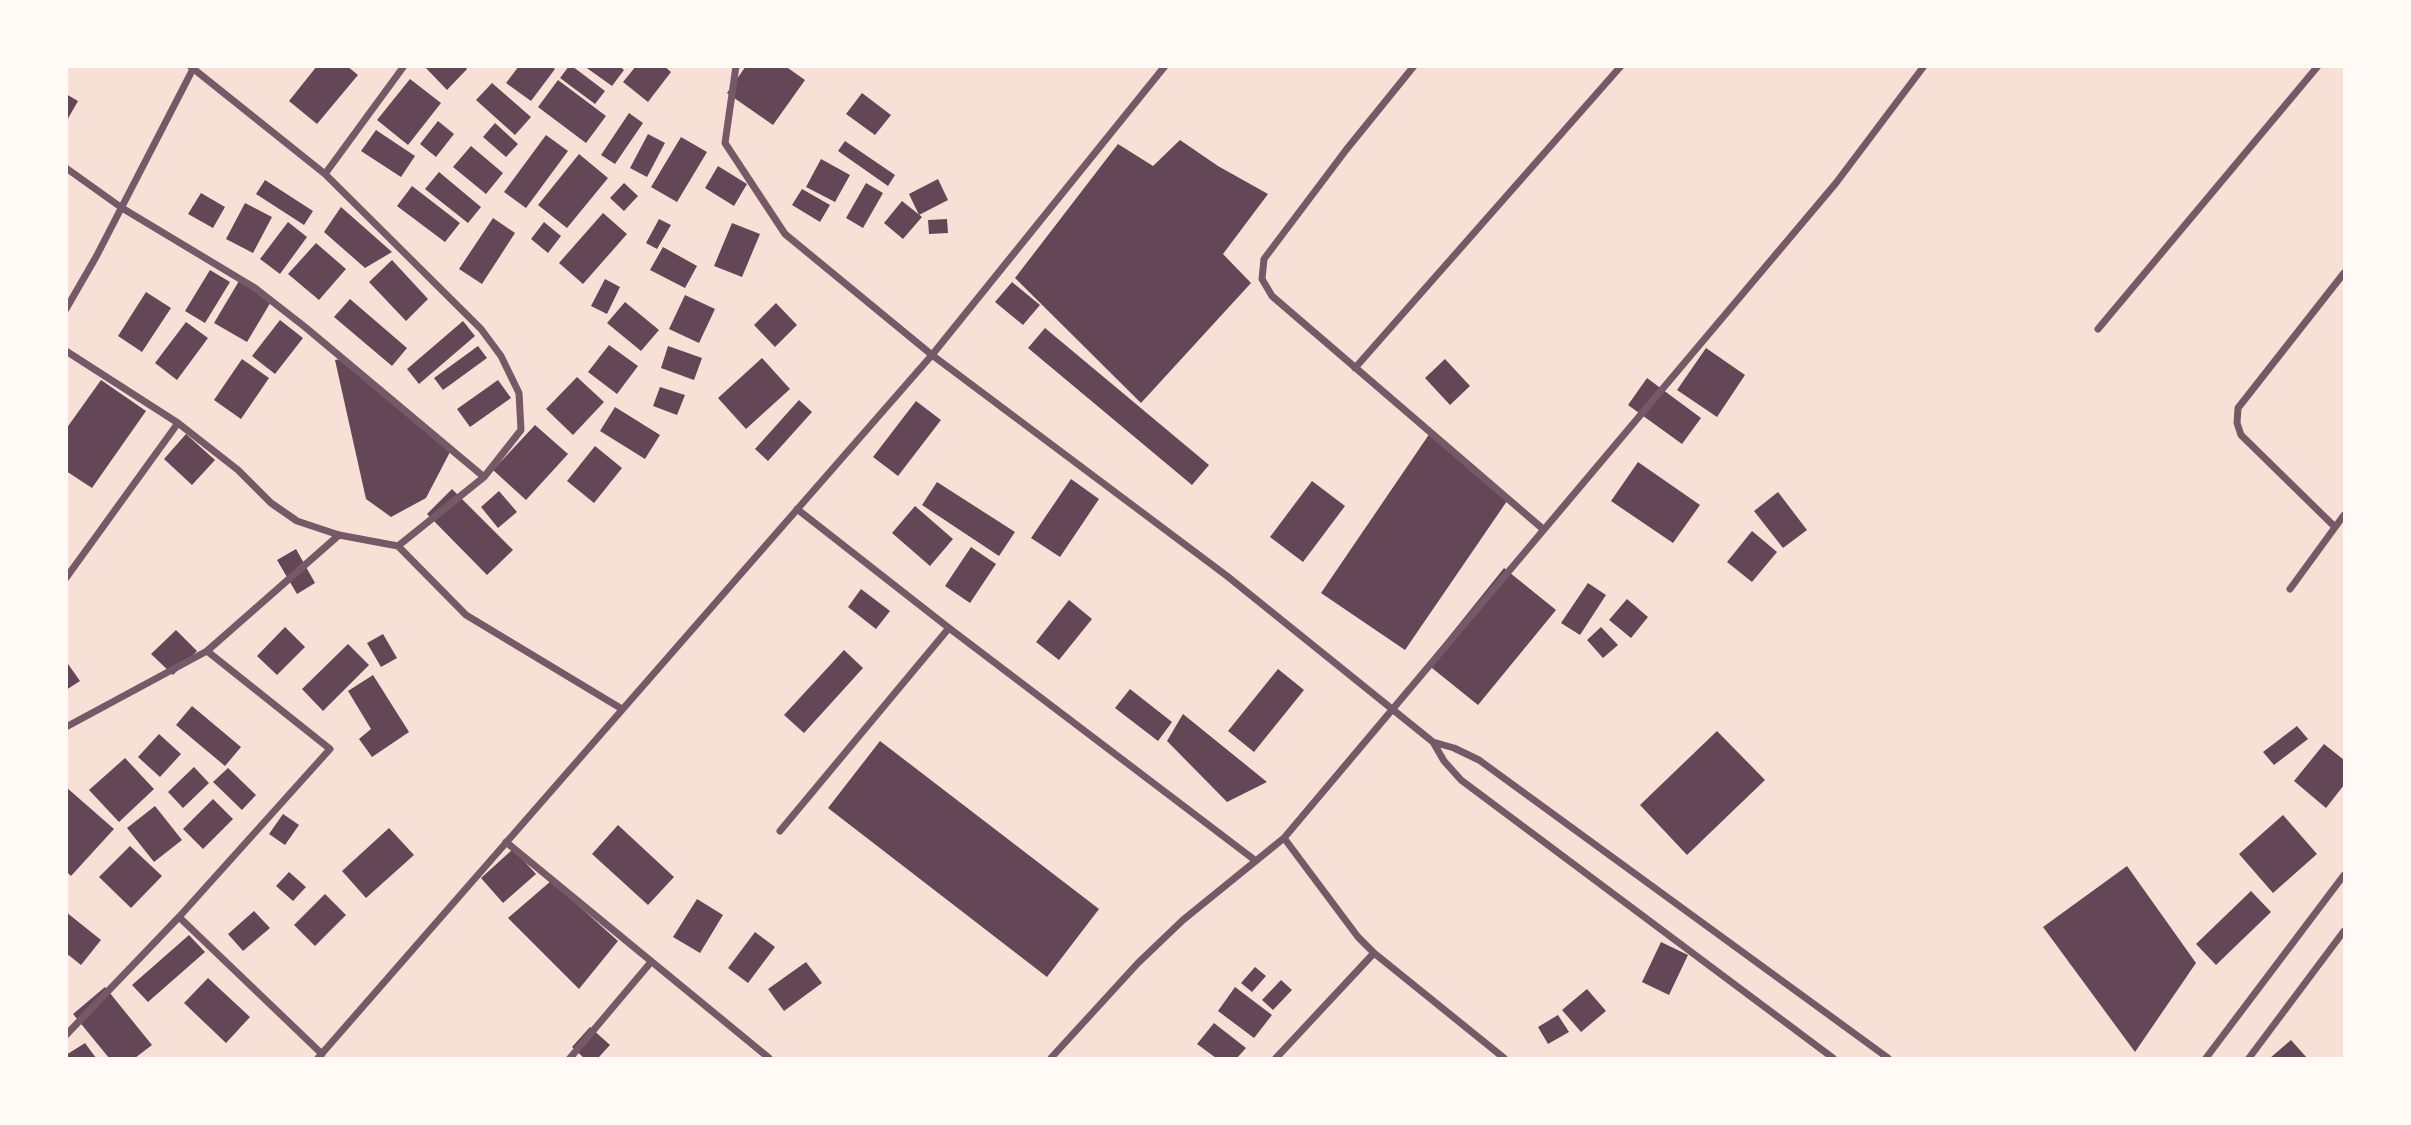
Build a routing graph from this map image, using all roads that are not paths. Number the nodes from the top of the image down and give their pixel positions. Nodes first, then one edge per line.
1 (404, 66) edge
2 (1165, 66) edge
3 (1414, 66) edge
4 (1621, 66) edge
5 (1924, 66) edge
6 (2318, 66) edge
7 (192, 67) edge
8 (732, 67) edge
9 (66, 168) edge
10 (325, 174) junction
11 (122, 208) junction
12 (2344, 274) edge
13 (66, 309) edge
14 (2098, 329) dead end
15 (66, 351) edge
16 (932, 355) junction
17 (1355, 368) junction
18 (178, 423) junction
19 (484, 477) junction
20 (797, 509) junction
21 (2344, 515) edge
22 (2335, 527) junction
23 (1543, 529) junction
24 (339, 535) junction
25 (398, 546) junction
26 (66, 578) edge
27 (2290, 589) dead end
28 (949, 628) junction
29 (207, 651) junction
30 (1391, 708) junction
31 (622, 709) junction
32 (66, 727) edge
33 (1433, 742) junction
34 (780, 831) dead end
35 (1284, 838) junction
36 (506, 842) junction
37 (1256, 861) junction
38 (2344, 875) edge
39 (179, 917) junction
40 (2344, 931) edge
41 (1374, 953) junction
42 (651, 962) junction
43 (66, 1035) edge
44 (320, 1056) edge
45 (569, 1059) edge
46 (769, 1059) edge
47 (1051, 1059) edge
48 (1276, 1059) edge
49 (1504, 1059) edge
50 (1833, 1059) edge
51 (1888, 1059) edge
52 (2206, 1059) edge
53 (2249, 1059) edge

1 - 10 street
2 - 16 street
3 - 17 street
4 - 17 street
5 - 23 street
6 - 14 street
7 - 10 street
7 - 11 street
8 - 16 street
9 - 11 street
10 - 19 street
11 - 13 street
11 - 19 street
12 - 22 street
15 - 18 street
16 - 20 street
16 - 30 street
17 - 23 street
18 - 24 street
18 - 26 street
19 - 25 street
20 - 28 street
20 - 31 street
21 - 22 street
22 - 27 street
23 - 30 street
24 - 25 street
24 - 29 street
25 - 31 street
28 - 34 street
28 - 37 street
29 - 32 street
29 - 39 street
30 - 33 street
30 - 35 street
31 - 36 street
33 - 50 street
33 - 51 street
35 - 37 street
35 - 41 street
36 - 42 street
36 - 44 street
37 - 47 street
38 - 52 street
39 - 43 street
39 - 44 street
40 - 53 street
41 - 48 street
41 - 49 street
42 - 45 street
42 - 46 street

